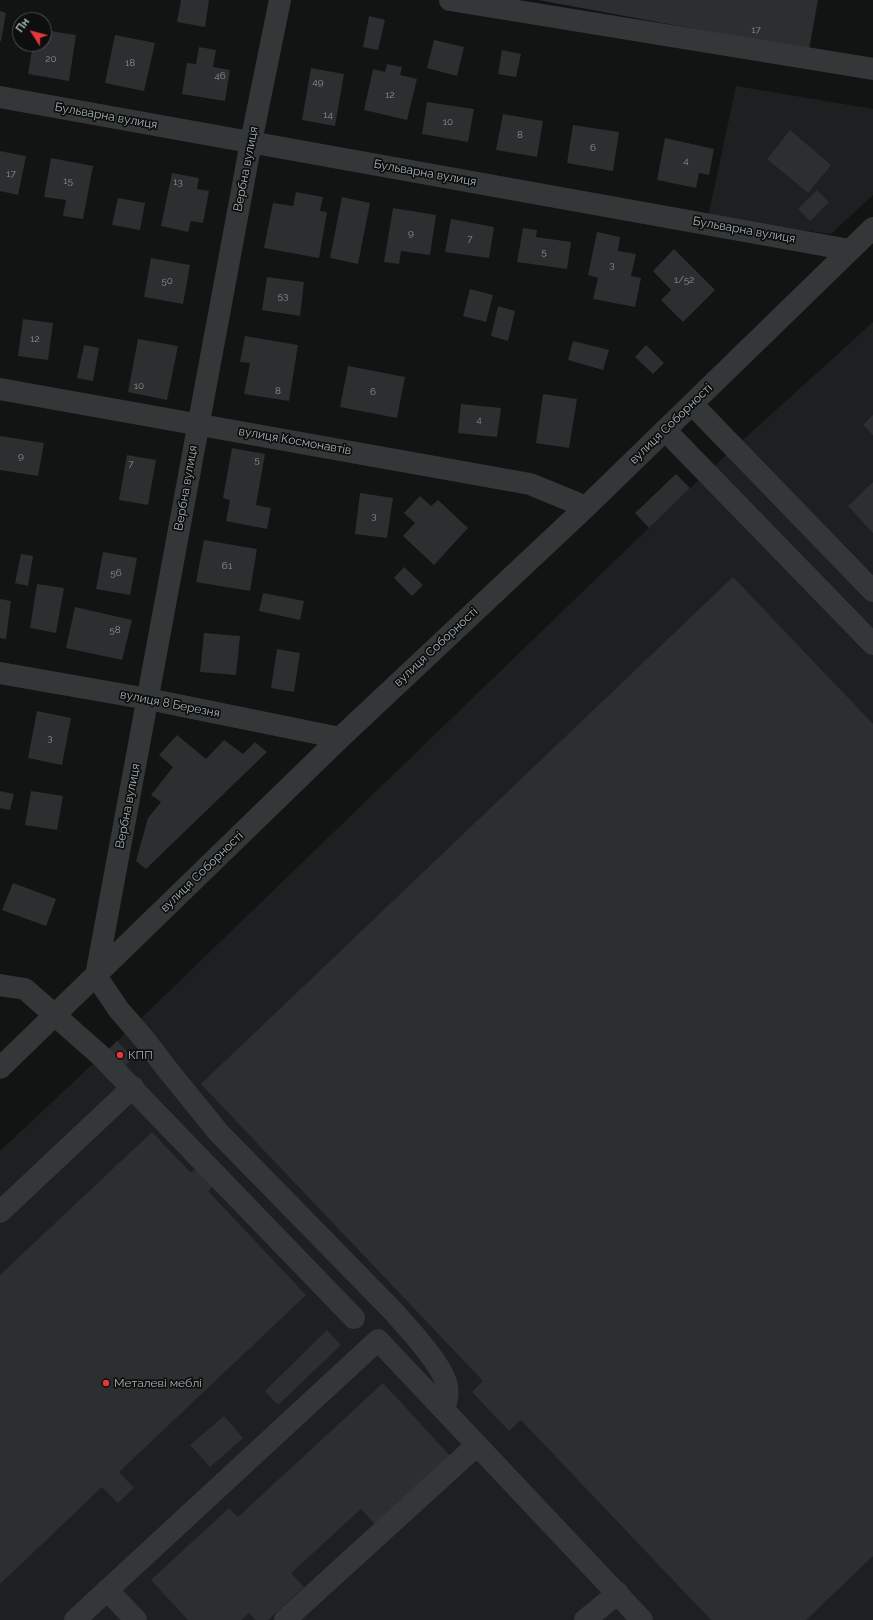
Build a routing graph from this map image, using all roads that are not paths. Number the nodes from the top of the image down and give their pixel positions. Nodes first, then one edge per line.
1 (280, 0) edge
2 (450, 0) edge
3 (873, 69) edge
4 (0, 97) edge
5 (251, 142) junction
6 (873, 228) edge
7 (850, 250) junction
8 (0, 389) edge
9 (692, 404) junction
10 (198, 424) junction
11 (665, 430) junction
12 (586, 507) junction
13 (873, 591) edge
14 (873, 644) edge
15 (0, 673) edge
16 (148, 699) junction
17 (340, 738) junction
18 (96, 976) junction
19 (0, 985) edge
20 (56, 1015) junction
21 (0, 1068) edge
22 (133, 1087) junction
23 (0, 1212) edge
24 (354, 1318) dead end
25 (444, 1409) junction
26 (477, 1445) junction
27 (107, 1590) junction
28 (618, 1593) junction
29 (75, 1620) edge
30 (136, 1620) edge
31 (285, 1620) edge
32 (585, 1620) edge
33 (642, 1620) edge

1 - 5 street, Вербна вулиця
2 - 3 street
4 - 5 street, Бульварна вулиця
5 - 7 street, Бульварна вулиця
5 - 10 street, Вербна вулиця
6 - 7 street, вулиця Соборності
7 - 9 street, вулиця Соборності
8 - 10 street, вулиця Космонавтів
9 - 11 street, вулиця Соборності
9 - 13 street
10 - 12 street, вулиця Космонавтів
10 - 16 street, Вербна вулиця
11 - 12 street, вулиця Соборності
11 - 14 street
12 - 17 street, вулиця Соборності
15 - 16 street, вулиця 8 Березня
16 - 17 street, вулиця 8 Березня
16 - 18 street, Вербна вулиця
17 - 18 street, вулиця Соборності
18 - 20 street, вулиця Соборності
18 - 25 street
19 - 20 street
20 - 21 street, вулиця Соборності
20 - 22 street
22 - 23 street
22 - 24 street
25 - 26 street
25 - 27 street
26 - 28 street
26 - 31 street
27 - 29 street
27 - 30 street
28 - 32 street
28 - 33 street

